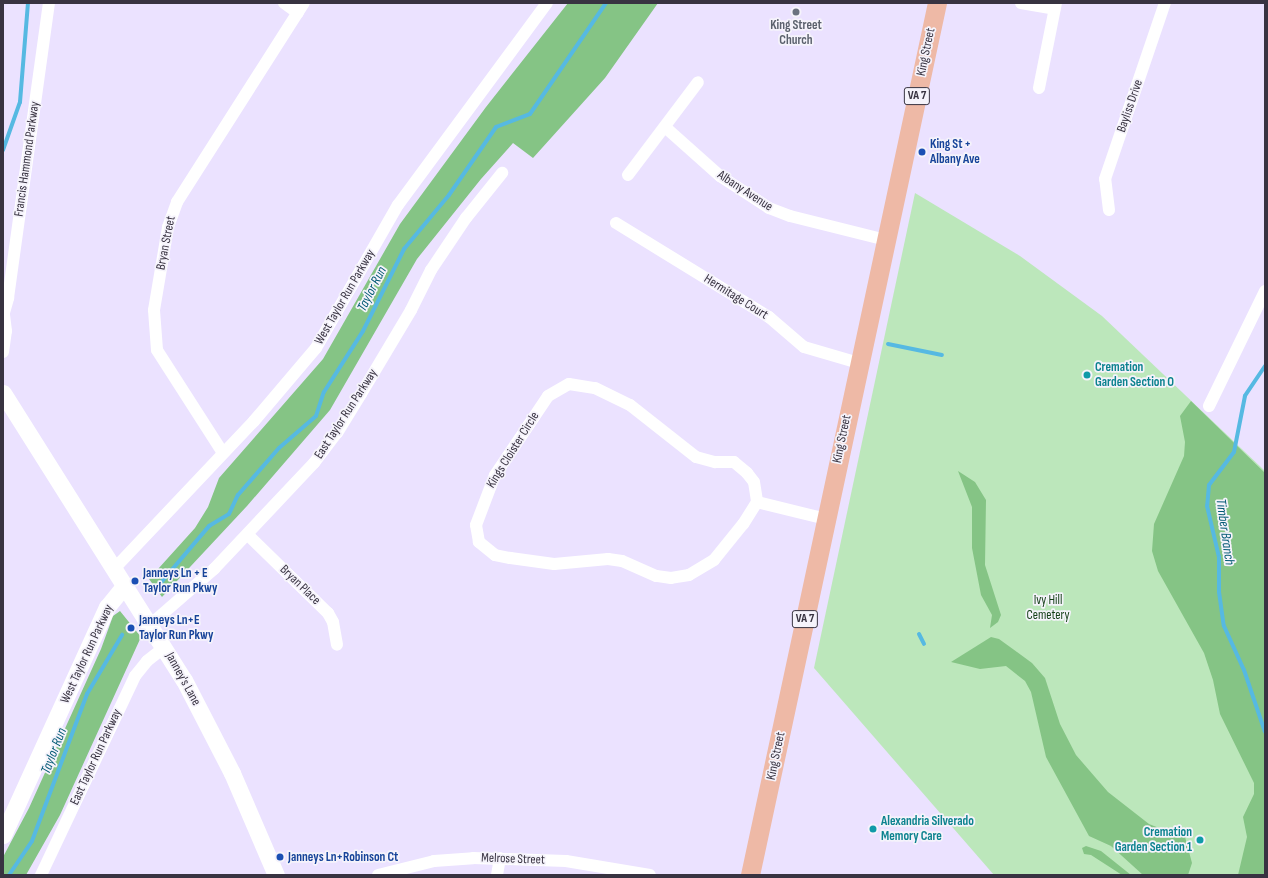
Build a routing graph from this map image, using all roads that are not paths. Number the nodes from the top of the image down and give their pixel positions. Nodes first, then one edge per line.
1 (49, 3) edge
2 (284, 3) edge
3 (547, 3) edge
4 (937, 3) edge
5 (1022, 3) edge
6 (1165, 3) edge
7 (1055, 6) edge
8 (301, 8) edge
9 (698, 82) dead end
10 (1039, 88) dead end
11 (665, 127) junction
12 (502, 173) dead end
13 (628, 175) dead end
14 (1109, 210) dead end
15 (616, 223) dead end
16 (886, 240) junction
17 (1265, 291) edge
18 (4, 316) edge
19 (3, 352) edge
20 (859, 364) junction
21 (3, 393) edge
22 (1209, 406) dead end
23 (223, 453) junction
24 (757, 502) junction
25 (826, 519) junction
26 (248, 535) junction
27 (114, 569) junction
28 (125, 585) junction
29 (151, 624) junction
30 (337, 645) dead end
31 (165, 647) junction
32 (3, 835) edge
33 (500, 858) junction
34 (40, 875) edge
35 (276, 875) edge
36 (378, 875) edge
37 (497, 875) edge
38 (650, 875) edge
39 (750, 875) edge

1 - 18 street, Francis Hammond Parkway
2 - 8 street
3 - 23 street, West Taylor Run Parkway
4 - 16 main road, King Street / VA 7
5 - 7 street
6 - 14 street, Bayliss Drive
7 - 10 street
8 - 23 street, Bryan Street
9 - 11 street
11 - 13 street
11 - 16 street, Albany Avenue
12 - 26 street, East Taylor Run Parkway
15 - 20 street, Hermitage Court
16 - 20 main road, King Street / VA 7
17 - 22 street
18 - 19 street, Francis Hammond Parkway
20 - 25 main road, King Street / VA 7
21 - 27 main road, Janney's Lane
23 - 27 street, West Taylor Run Parkway
24 - 24 street, Kings Cloister Circle
24 - 25 street
25 - 39 main road, King Street / VA 7
26 - 29 street, East Taylor Run Parkway
26 - 30 street, Bryan Place
27 - 28 main road, Janney's Lane
28 - 29 main road, Janney's Lane
28 - 32 main road, West Taylor Run Parkway
29 - 31 main road, Janney's Lane
31 - 34 street, East Taylor Run Parkway
31 - 35 main road, Janney's Lane
33 - 36 street, Melrose Street
33 - 37 street
33 - 38 street, Melrose Street

